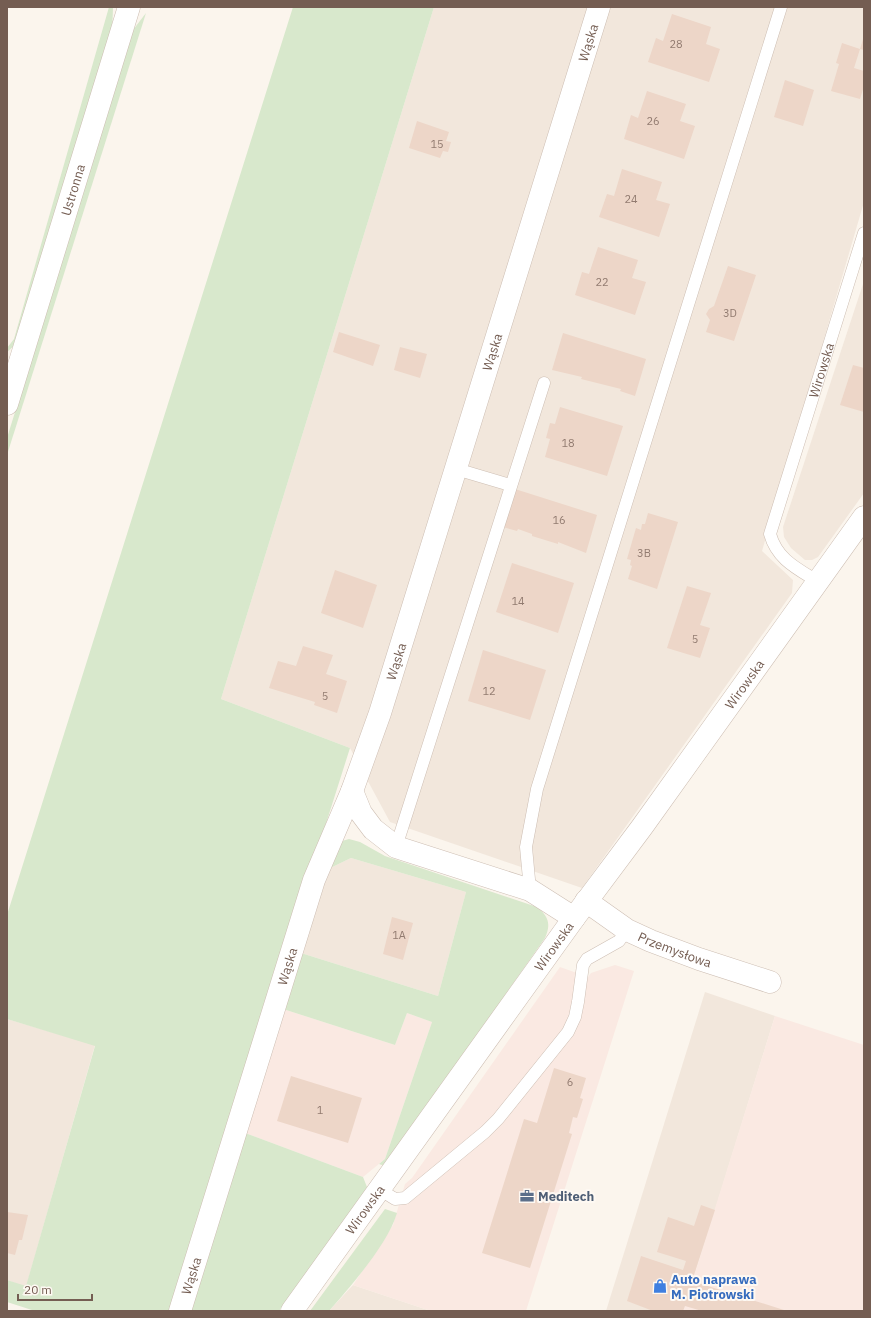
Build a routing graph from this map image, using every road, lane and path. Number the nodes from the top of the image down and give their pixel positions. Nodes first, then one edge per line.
1 (129, 7) edge
2 (599, 7) edge
3 (781, 7) edge
4 (864, 233) edge
5 (12, 372) edge
6 (544, 383) dead end
7 (7, 404) edge
8 (456, 469) junction
9 (510, 485) junction
10 (864, 517) edge
11 (817, 581) junction
12 (352, 791) junction
13 (396, 847) junction
14 (530, 890) junction
15 (580, 910) junction
16 (627, 930) junction
17 (770, 982) dead end
18 (379, 1190) junction
19 (180, 1311) edge
20 (292, 1311) edge

1 - 5 street, Ustronna
2 - 8 street, Wąska
3 - 14 lane
4 - 11 lane, Wirowska
5 - 7 street, Ustronna
6 - 9 lane
8 - 9 lane
8 - 12 street, Wąska
9 - 13 lane
10 - 11 street, Wirowska
11 - 15 street, Wirowska
12 - 13 street
12 - 19 street, Wąska
13 - 14 street, Przemysłowa
14 - 15 street, Przemysłowa
15 - 16 street, Przemysłowa
15 - 18 street, Wirowska
16 - 17 street, Przemysłowa
16 - 18 lane
18 - 20 street, Wirowska

